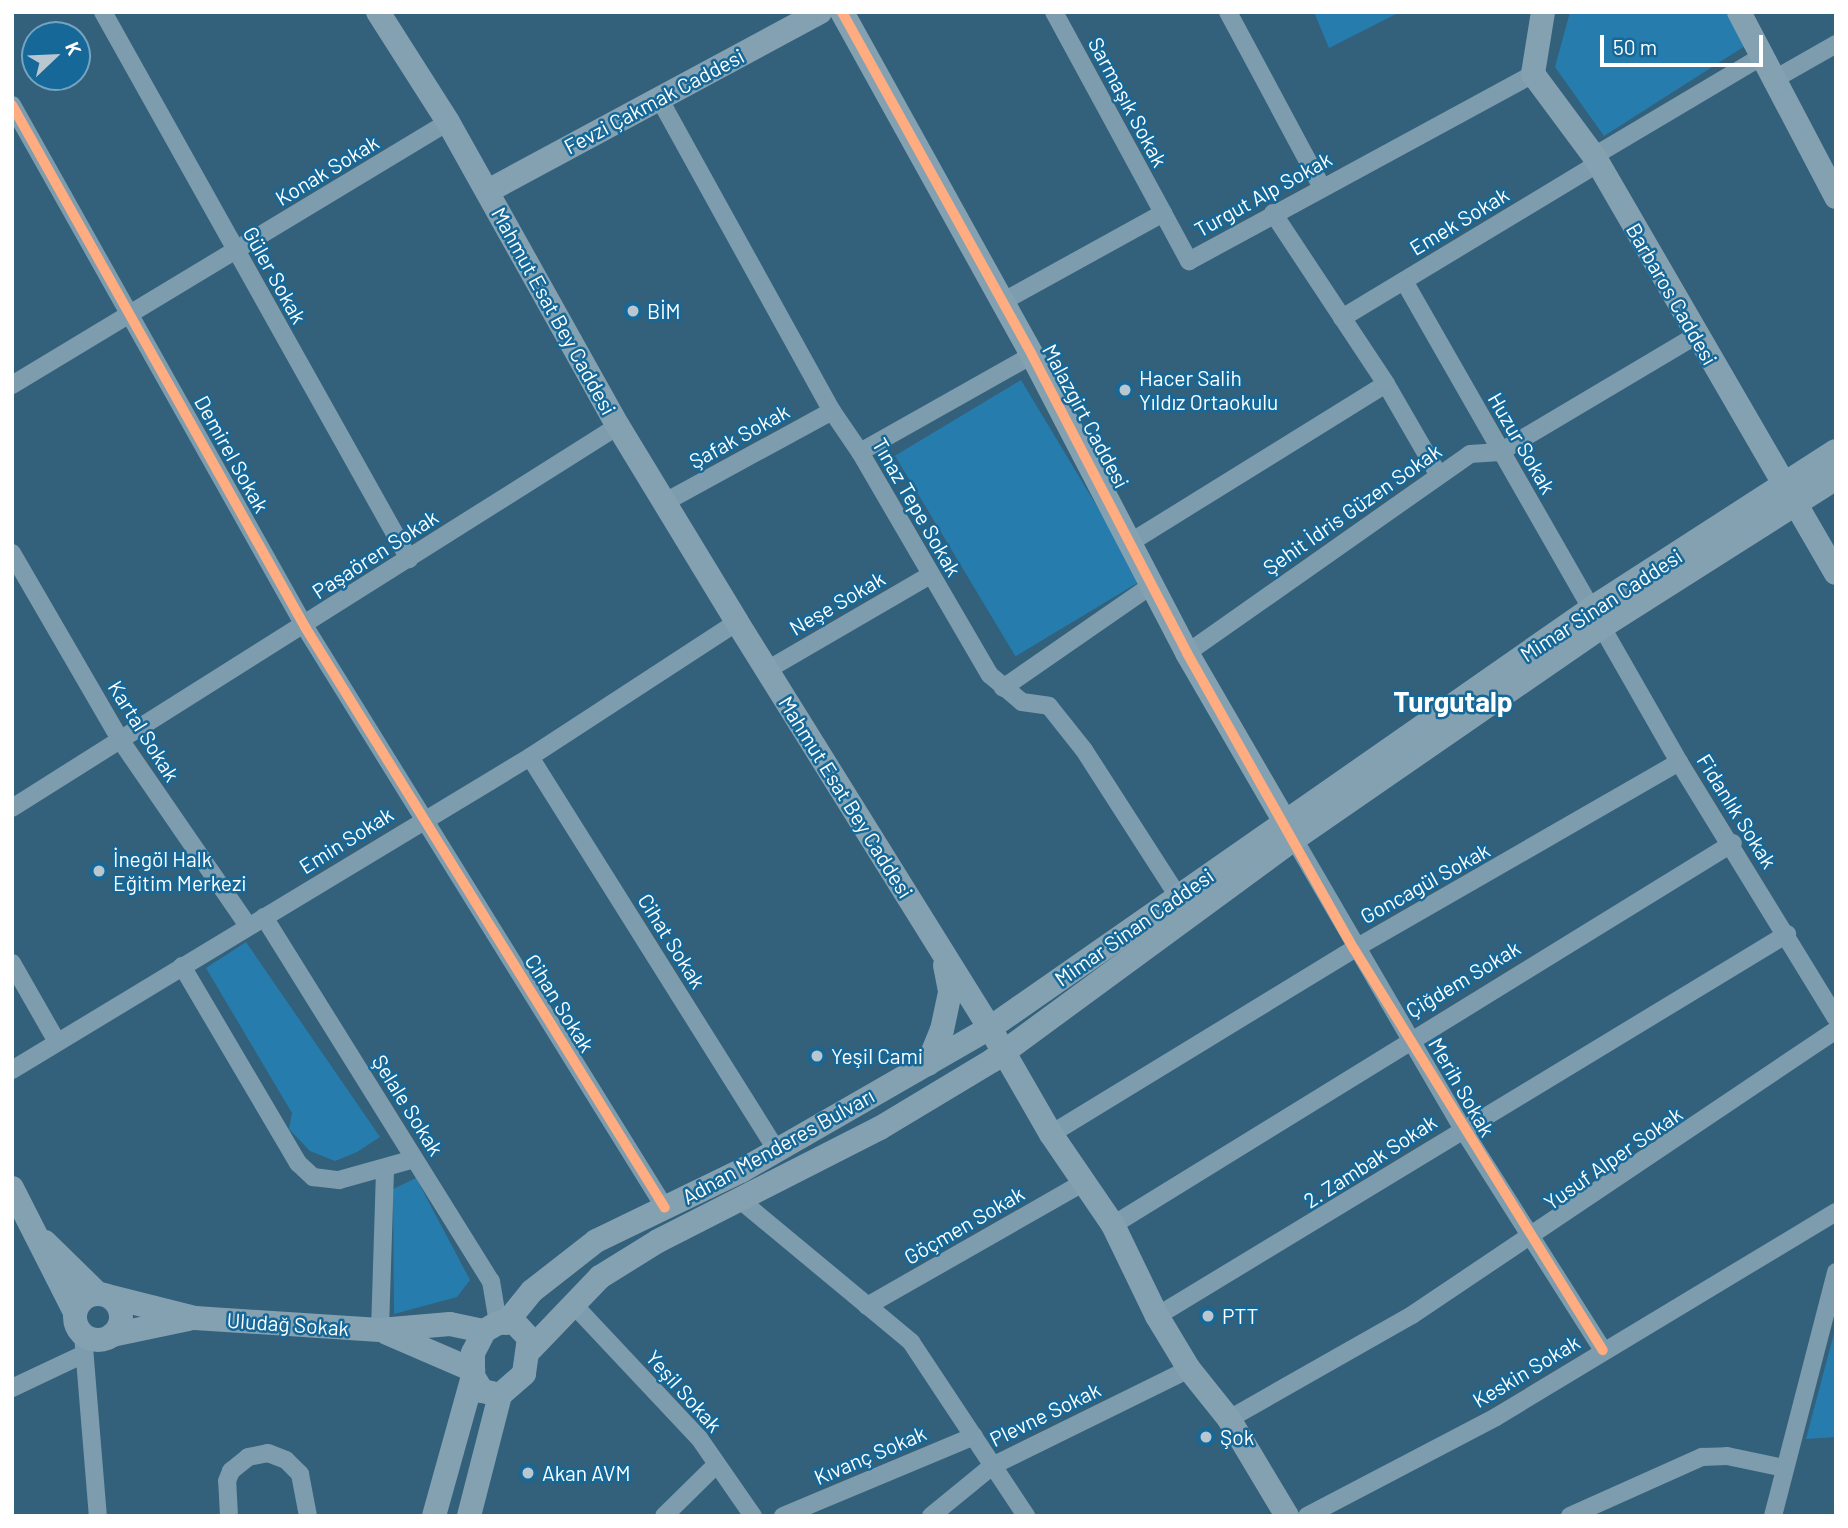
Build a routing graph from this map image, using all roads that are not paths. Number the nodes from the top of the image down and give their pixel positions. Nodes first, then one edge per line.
1 (103, 12) edge
2 (377, 12) edge
3 (392, 12) edge
4 (820, 12) edge
5 (842, 12) edge
6 (1054, 12) edge
7 (1543, 12) edge
8 (1739, 12) edge
9 (1237, 15) edge
10 (1836, 44) edge
11 (1761, 57) junction
12 (417, 70) junction
13 (1533, 74) junction
14 (1773, 80) junction
15 (659, 98) junction
16 (12, 105) edge
17 (448, 122) junction
18 (1596, 159) junction
19 (1322, 187) junction
20 (488, 191) junction
21 (1836, 197) edge
22 (1163, 213) junction
23 (1273, 213) junction
24 (236, 252) junction
25 (1404, 281) junction
26 (1002, 302) junction
27 (133, 316) junction
28 (1342, 318) junction
29 (1695, 336) junction
30 (1032, 355) junction
31 (1386, 384) junction
32 (12, 385) edge
33 (832, 411) junction
34 (618, 426) junction
35 (1836, 451) edge
36 (860, 452) junction
37 (1500, 452) junction
38 (1438, 474) junction
39 (1836, 478) edge
40 (1791, 494) junction
41 (667, 501) junction
42 (1131, 542) junction
43 (12, 553) edge
44 (409, 559) junction
45 (1836, 573) edge
46 (929, 575) junction
47 (1153, 584) junction
48 (1598, 617) junction
49 (737, 622) junction
50 (305, 627) junction
51 (1187, 653) junction
52 (767, 670) junction
53 (1003, 688) junction
54 (121, 741) junction
55 (530, 757) junction
56 (1679, 762) junction
57 (13, 806) edge
58 (423, 819) junction
59 (1289, 830) junction
60 (1732, 843) junction
61 (1185, 907) junction
62 (256, 922) junction
63 (1787, 934) junction
64 (1354, 948) junction
65 (943, 954) junction
66 (12, 962) edge
67 (182, 966) junction
68 (1836, 1018) edge
69 (990, 1028) junction
70 (1836, 1030) edge
71 (1411, 1038) junction
72 (57, 1042) junction
73 (1004, 1052) junction
74 (928, 1064) junction
75 (12, 1070) edge
76 (1462, 1128) junction
77 (1051, 1134) junction
78 (776, 1149) junction
79 (414, 1159) junction
80 (385, 1168) junction
81 (1083, 1183) junction
82 (12, 1188) edge
83 (739, 1199) junction
84 (665, 1208) junction
85 (1836, 1212) edge
86 (24, 1217) junction
87 (1113, 1225) junction
88 (1532, 1237) junction
89 (1836, 1272) edge
90 (104, 1295) junction
91 (573, 1304) junction
92 (867, 1306) junction
93 (1157, 1316) junction
94 (195, 1318) junction
95 (496, 1326) junction
96 (380, 1330) junction
97 (80, 1334) junction
98 (112, 1335) junction
99 (530, 1350) junction
100 (1603, 1350) junction
101 (1189, 1368) junction
102 (473, 1373) junction
103 (12, 1388) edge
104 (500, 1395) junction
105 (1229, 1419) junction
106 (974, 1436) junction
107 (717, 1464) junction
108 (992, 1466) junction
109 (1784, 1468) junction
110 (98, 1516) edge
111 (229, 1516) edge
112 (307, 1516) edge
113 (435, 1516) edge
114 (469, 1516) edge
115 (664, 1516) edge
116 (753, 1516) edge
117 (783, 1516) edge
118 (930, 1516) edge
119 (1026, 1516) edge
120 (1287, 1516) edge
121 (1307, 1516) edge
122 (1570, 1516) edge
123 (1773, 1516) edge

1 - 24 street, Güler Sokak
2 - 12 main road
3 - 12 main road
4 - 15 main road, Fevzi Çakmak Caddesi
5 - 26 main road, Malazgirt Caddesi
6 - 22 street, Sarmaşık Sokak
7 - 13 main road
8 - 11 main road
9 - 19 street
10 - 14 street
11 - 14 main road
11 - 18 street, Emek Sokak
12 - 17 main road, Mahmut Esat Bey Caddesi
13 - 18 main road, Barbaros Caddesi
13 - 19 street, Turgut Alp Sokak
14 - 21 main road
15 - 20 main road, Fevzi Çakmak Caddesi
15 - 33 street, Tınaz Tepe Sokak
16 - 27 street, Demirel Sokak
17 - 20 main road, Mahmut Esat Bey Caddesi
17 - 24 street, Konak Sokak
18 - 25 street, Emek Sokak
18 - 29 main road, Barbaros Caddesi
19 - 23 street, Turgut Alp Sokak
20 - 34 main road, Mahmut Esat Bey Caddesi
22 - 23 street, Turgut Alp Sokak
22 - 26 street, Turgut Alp Sokak
23 - 28 street
24 - 27 street, Konak Sokak
24 - 44 street, Güler Sokak
25 - 28 street, Emek Sokak
25 - 37 street, Huzur Sokak
26 - 30 main road, Malazgirt Caddesi
27 - 32 street, Konak Sokak
27 - 50 street, Demirel Sokak
28 - 31 street
29 - 37 street, Şehit İdris Güzen Sokak
29 - 40 main road, Barbaros Caddesi
30 - 36 street
30 - 42 main road, Malazgirt Caddesi
31 - 38 street
31 - 42 street
33 - 36 street, Tınaz Tepe Sokak
33 - 41 street, Şafak Sokak
34 - 41 main road, Mahmut Esat Bey Caddesi
34 - 44 street, Paşaören Sokak
35 - 40 main road, Mimar Sinan Caddesi
36 - 46 street, Tınaz Tepe Sokak
37 - 38 street, Şehit İdris Güzen Sokak
37 - 48 street, Huzur Sokak
38 - 51 street, Şehit İdris Güzen Sokak
39 - 40 main road, Mimar Sinan Caddesi
40 - 45 main road, Barbaros Caddesi
40 - 48 main road, Mimar Sinan Caddesi
41 - 49 main road, Mahmut Esat Bey Caddesi
42 - 47 main road, Malazgirt Caddesi
43 - 54 street, Kartal Sokak
44 - 50 street, Paşaören Sokak
46 - 52 street, Neşe Sokak
46 - 53 street, Tınaz Tepe Sokak
47 - 51 main road, Malazgirt Caddesi
47 - 53 street
48 - 56 street, Fidanlık Sokak
48 - 59 main road, Mimar Sinan Caddesi
49 - 52 main road, Mahmut Esat Bey Caddesi
49 - 55 street, Emin Sokak
50 - 54 street, Paşaören Sokak
50 - 58 street, Demirel Sokak
51 - 59 main road, Malazgirt Caddesi
52 - 65 main road, Mahmut Esat Bey Caddesi
53 - 61 street, Tınaz Tepe Sokak
54 - 57 street, Paşaören Sokak
54 - 62 street, Kartal Sokak
55 - 58 street, Emin Sokak
55 - 78 street, Cihat Sokak
56 - 60 street, Fidanlık Sokak
56 - 64 street, Goncagül Sokak
58 - 62 street, Emin Sokak
58 - 84 street, Cihan Sokak
59 - 61 main road, Mimar Sinan Caddesi
59 - 64 street, Merih Sokak
60 - 63 street, Fidanlık Sokak
60 - 71 street, Çiğdem Sokak
61 - 69 main road, Mimar Sinan Caddesi
61 - 73 main road, Mimar Sinan Caddesi
62 - 67 street, Emin Sokak
62 - 79 street, Şelale Sokak
63 - 68 street, Fidanlık Sokak
63 - 76 street, 2. Zambak Sokak
64 - 71 street, Merih Sokak
64 - 77 street, Goncagül Sokak
65 - 69 main road, Mahmut Esat Bey Caddesi
65 - 74 main road
66 - 72 street
67 - 72 street, Emin Sokak
67 - 80 street
69 - 73 main road, Mahmut Esat Bey Caddesi
69 - 74 main road, Adnan Menderes Bulvarı
70 - 88 street, Yusuf Alper Sokak
71 - 76 street, Merih Sokak
71 - 87 street, Çiğdem Sokak
72 - 75 street, Emin Sokak
73 - 77 main road, Mahmut Esat Bey Caddesi
73 - 83 main road, Adnan Menderes Bulvarı
74 - 78 main road, Adnan Menderes Bulvarı
76 - 88 street, Merih Sokak
76 - 93 street, 2. Zambak Sokak
77 - 81 main road, Mahmut Esat Bey Caddesi
78 - 84 main road, Adnan Menderes Bulvarı
79 - 80 street
79 - 95 street, Şelale Sokak
80 - 96 street
81 - 87 main road, Mahmut Esat Bey Caddesi
81 - 92 street, Göçmen Sokak
82 - 86 main road
83 - 91 main road, Adnan Menderes Bulvarı
83 - 92 street
84 - 95 main road, Adnan Menderes Bulvarı
85 - 100 street, Keskin Sokak
86 - 90 main road
86 - 97 main road
87 - 93 main road, Mahmut Esat Bey Caddesi
88 - 100 street, Merih Sokak
88 - 105 street, Yusuf Alper Sokak
89 - 109 street
90 - 94 main road
90 - 97 main road
90 - 98 main road
91 - 99 main road, Adnan Menderes Bulvarı
91 - 107 street, Yeşil Sokak
92 - 106 street
93 - 101 main road, Mahmut Esat Bey Caddesi
94 - 96 main road, Uludağ Sokak
94 - 98 main road
95 - 96 main road
95 - 99 main road
95 - 102 main road
96 - 102 main road
97 - 98 main road
97 - 103 street
97 - 110 street
99 - 104 main road
100 - 121 street, Keskin Sokak
101 - 105 main road, Mahmut Esat Bey Caddesi
101 - 108 street, Plevne Sokak
102 - 104 main road
102 - 113 main road
104 - 114 main road
105 - 120 main road, Mahmut Esat Bey Caddesi
106 - 108 street
106 - 117 street, Kıvanç Sokak
107 - 115 street
107 - 116 street, Yeşil Sokak
108 - 118 street, Plevne Sokak
108 - 119 street
109 - 122 street
109 - 123 street
111 - 112 street

